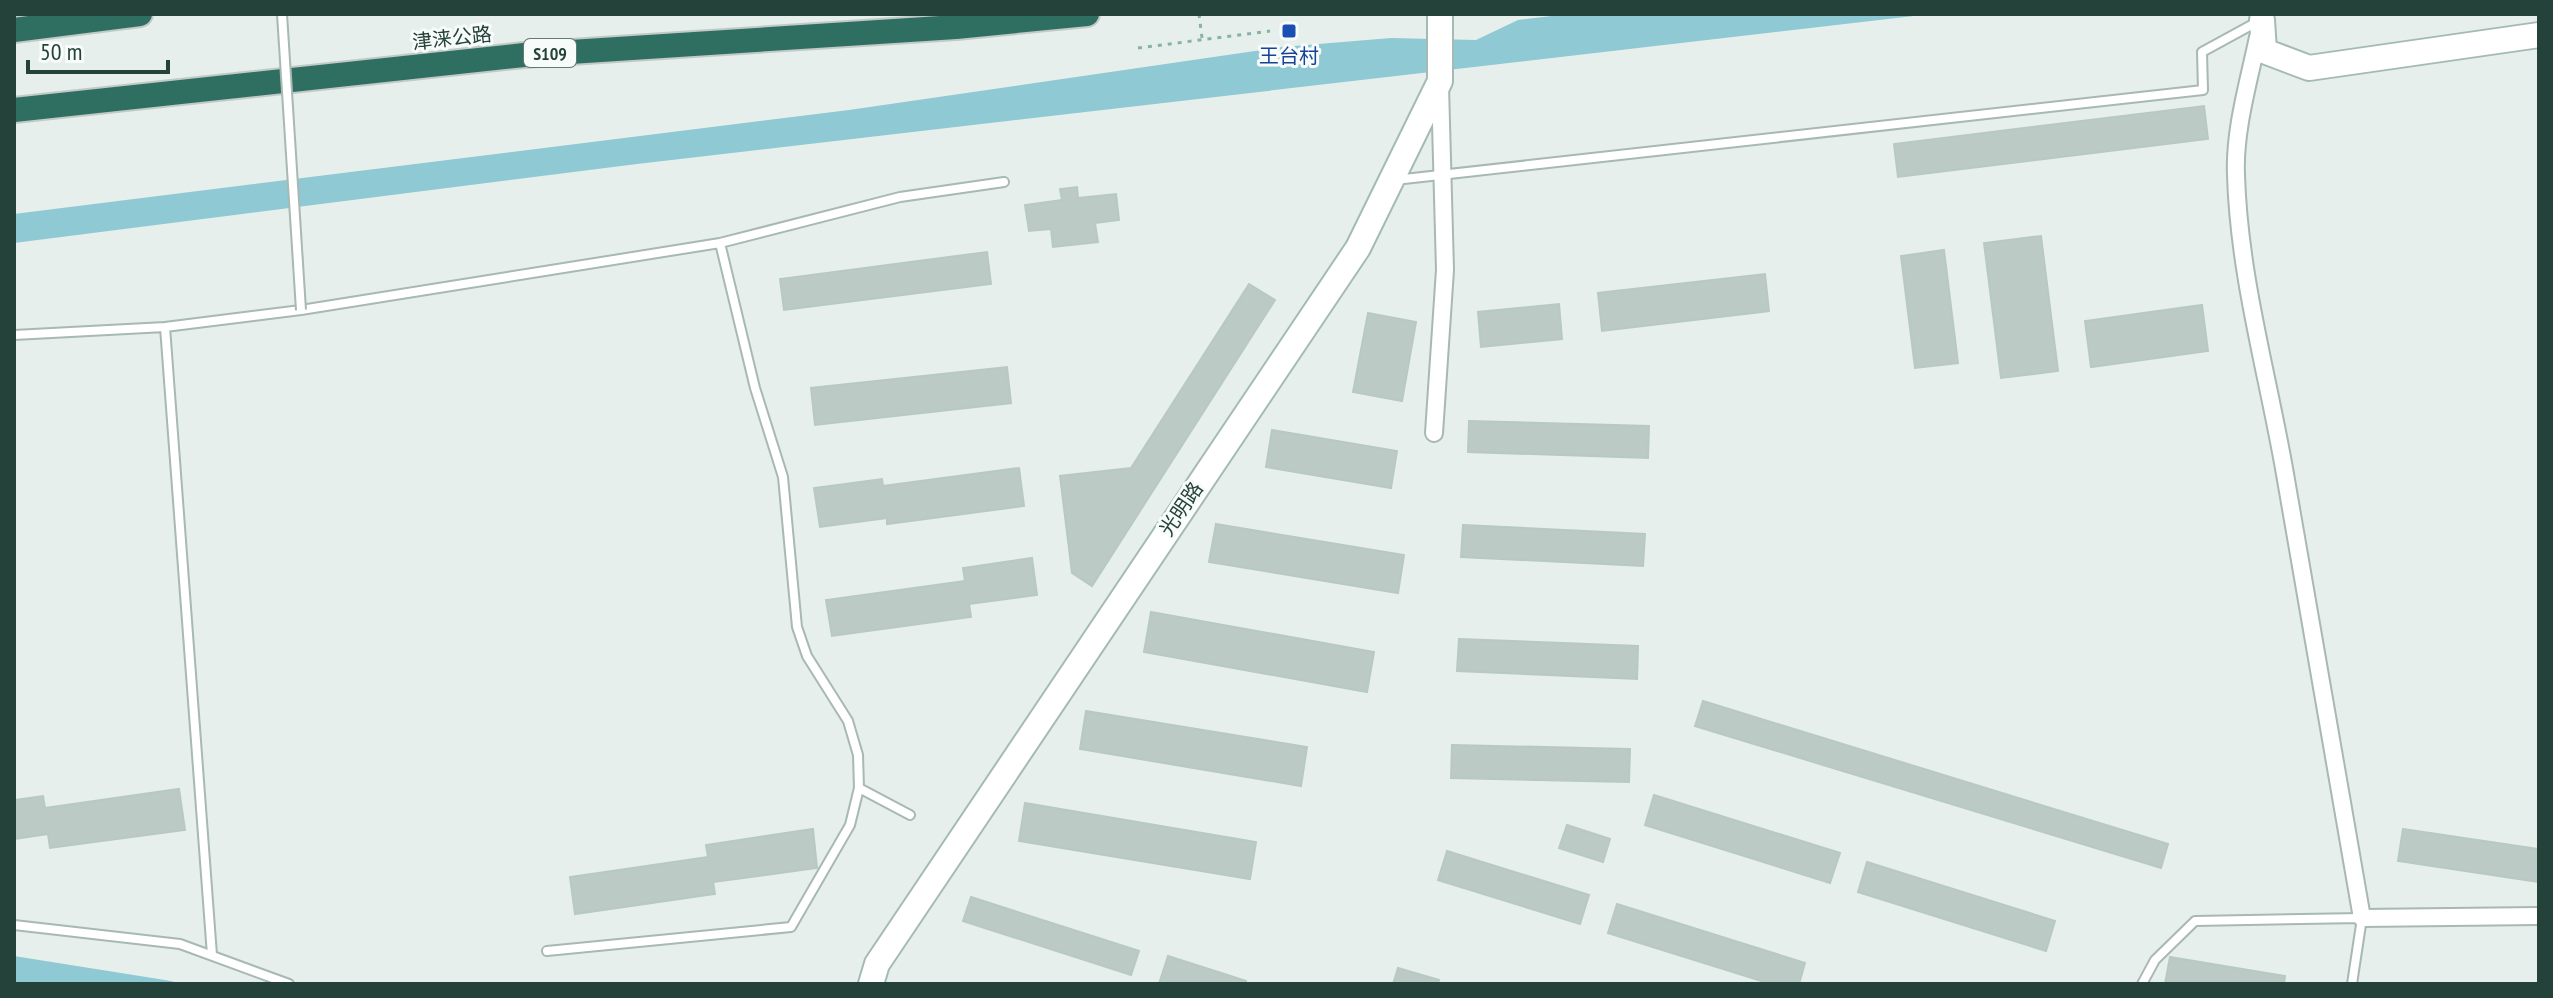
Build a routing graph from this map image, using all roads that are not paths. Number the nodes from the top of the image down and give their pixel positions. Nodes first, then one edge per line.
1 (140, 14) edge
2 (282, 14) edge
3 (1087, 14) edge
4 (2261, 17) edge
5 (1440, 19) edge
6 (14, 30) edge
7 (2539, 35) edge
8 (287, 78) junction
9 (1440, 81) junction
10 (14, 110) edge
11 (1443, 175) junction
12 (1391, 181) junction
13 (1004, 182) dead end
14 (720, 243) junction
15 (301, 310) junction
16 (165, 327) junction
17 (14, 335) edge
18 (1434, 433) dead end
19 (859, 788) junction
20 (910, 815) dead end
21 (2539, 916) edge
22 (2362, 918) junction
23 (14, 925) edge
24 (547, 951) dead end
25 (212, 955) junction
26 (289, 984) edge
27 (871, 984) edge
28 (2142, 984) edge
29 (2352, 984) edge

1 - 6 highway
2 - 8 lane, bridge
3 - 8 highway, 津涞公路 / S109
4 - 7 street
4 - 11 lane
4 - 22 street
5 - 9 street, 光明路
8 - 10 highway, 津涞公路 / S109
8 - 15 lane, bridge
9 - 11 street
9 - 12 street, 光明路
11 - 12 lane
11 - 18 street
12 - 27 street, 光明路
13 - 14 lane
14 - 15 lane
14 - 19 lane
15 - 16 lane
16 - 17 lane
16 - 25 lane
19 - 20 lane
19 - 24 lane
21 - 22 street
22 - 28 lane
22 - 29 lane
23 - 25 lane
25 - 26 lane

